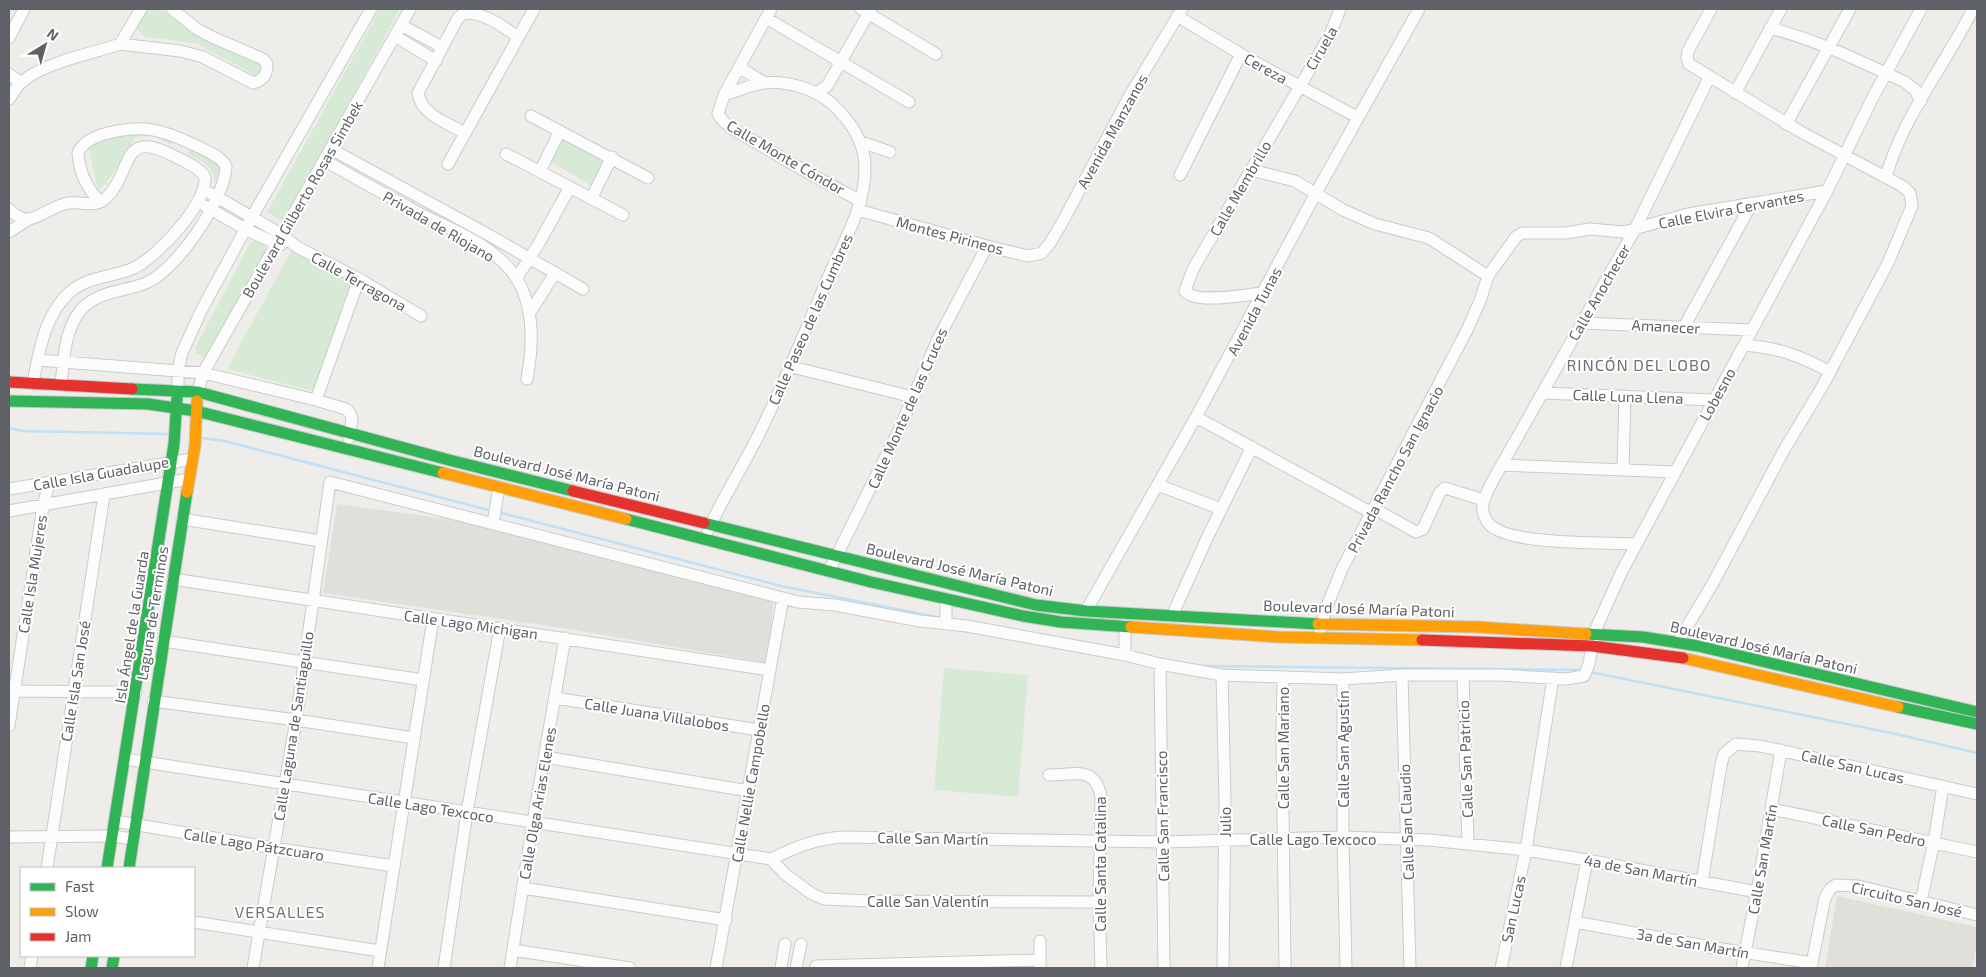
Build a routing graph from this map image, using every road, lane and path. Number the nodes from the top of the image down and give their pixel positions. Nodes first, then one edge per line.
1 (141, 9) edge
2 (172, 9) edge
3 (371, 9) edge
4 (410, 9) edge
5 (534, 9) edge
6 (1340, 9) edge
7 (1420, 9) edge
8 (1710, 9) edge
9 (1781, 9) edge
10 (1850, 9) edge
11 (1921, 9) edge
12 (1973, 9) edge
13 (25, 10) edge
14 (867, 10) edge
15 (1179, 12) edge
16 (769, 13) edge
17 (1770, 28) junction
18 (398, 31) junction
19 (518, 37) junction
20 (9, 38) edge
21 (120, 44) junction
22 (442, 47) junction
23 (1828, 48) junction
24 (936, 54) dead end
25 (1241, 54) junction
26 (436, 61) junction
27 (841, 62) junction
28 (740, 68) junction
29 (1886, 73) junction
30 (9, 74) edge
31 (1709, 78) junction
32 (21, 83) junction
33 (765, 83) junction
34 (827, 86) junction
35 (1299, 86) junction
36 (816, 93) junction
37 (1735, 93) junction
38 (724, 96) junction
39 (9, 98) edge
40 (827, 100) junction
41 (1921, 101) junction
42 (909, 102) dead end
43 (532, 116) dead end
44 (1357, 117) junction
45 (1786, 124) junction
46 (560, 132) junction
47 (465, 133) junction
48 (185, 140) junction
49 (861, 142) junction
50 (331, 149) junction
51 (890, 152) dead end
52 (506, 154) dead end
53 (1843, 156) junction
54 (612, 157) junction
55 (176, 158) junction
56 (324, 160) junction
57 (448, 164) dead end
58 (1251, 170) junction
59 (540, 171) junction
60 (1180, 175) dead end
61 (378, 176) junction
62 (1886, 177) junction
63 (648, 178) dead end
64 (87, 185) junction
65 (371, 187) junction
66 (570, 187) junction
67 (204, 190) junction
68 (1827, 191) junction
69 (1316, 193) junction
70 (216, 197) junction
71 (591, 199) junction
72 (197, 201) junction
73 (72, 202) junction
74 (100, 202) junction
75 (1752, 203) junction
76 (860, 205) junction
77 (439, 208) junction
78 (9, 209) edge
79 (210, 209) junction
80 (623, 215) dead end
81 (252, 217) junction
82 (29, 219) junction
83 (433, 220) junction
84 (246, 228) junction
85 (1635, 229) junction
86 (9, 232) edge
87 (279, 238) junction
88 (986, 246) junction
89 (1042, 253) joint
90 (530, 258) junction
91 (555, 273) junction
92 (1488, 276) junction
93 (516, 278) junction
94 (359, 279) junction
95 (583, 289) dead end
96 (1264, 293) junction
97 (529, 314) junction
98 (421, 316) dead end
99 (1581, 323) junction
100 (1684, 327) junction
101 (1752, 330) junction
102 (1744, 345) junction
103 (38, 360) junction
104 (64, 362) junction
105 (792, 367) junction
106 (178, 370) junction
107 (1830, 372) junction
108 (203, 373) junction
109 (527, 379) dead end
110 (9, 382) edge
111 (33, 383) junction
112 (61, 384) junction
113 (178, 390) junction
114 (198, 392) junction
115 (1543, 393) junction
116 (1625, 396) junction
117 (913, 397) junction
118 (316, 400) junction
119 (1713, 400) junction
120 (9, 402) edge
121 (177, 407) junction
122 (196, 411) junction
123 (1196, 417) junction
124 (350, 432) junction
125 (1252, 447) junction
126 (347, 448) junction
127 (192, 459) junction
128 (171, 461) junction
129 (1502, 465) junction
130 (1623, 470) junction
131 (1674, 472) junction
132 (189, 479) junction
133 (168, 482) junction
134 (49, 483) junction
135 (1158, 484) junction
136 (499, 487) junction
137 (9, 489) edge
138 (104, 495) junction
139 (1484, 500) junction
140 (43, 506) junction
141 (1221, 509) junction
142 (1372, 510) junction
143 (9, 511) edge
144 (494, 515) junction
145 (182, 519) junction
146 (711, 524) junction
147 (704, 538) junction
148 (321, 541) junction
149 (1636, 544) junction
150 (837, 555) junction
151 (830, 571) junction
152 (173, 579) junction
153 (783, 598) junction
154 (946, 599) junction
155 (312, 602) junction
156 (1086, 611) junction
157 (1172, 616) junction
158 (433, 619) junction
159 (947, 619) junction
160 (1265, 621) junction
161 (1320, 624) junction
162 (1125, 626) junction
163 (500, 628) junction
164 (1594, 634) junction
165 (1263, 636) junction
166 (566, 638) junction
167 (1318, 639) junction
168 (163, 641) junction
169 (1678, 642) junction
170 (1592, 646) junction
171 (1125, 654) junction
172 (303, 662) junction
173 (1160, 664) junction
174 (770, 670) junction
175 (1222, 675) junction
176 (1463, 675) junction
177 (1402, 676) junction
178 (1283, 678) junction
179 (1553, 678) junction
180 (1343, 679) junction
181 (423, 680) junction
182 (11, 691) edge
183 (73, 692) junction
184 (136, 692) junction
185 (555, 698) junction
186 (153, 700) junction
187 (1977, 712) edge
188 (296, 720) junction
189 (1977, 724) edge
190 (9, 726) edge
191 (759, 730) junction
192 (414, 738) junction
193 (1780, 750) junction
194 (544, 757) junction
195 (125, 759) junction
196 (144, 762) junction
197 (1049, 775) dead end
198 (284, 783) junction
199 (1943, 786) junction
200 (748, 791) junction
201 (1977, 794) edge
202 (404, 803) junction
203 (1772, 809) junction
204 (468, 812) junction
205 (115, 821) junction
206 (533, 822) junction
207 (136, 825) junction
208 (112, 836) junction
209 (9, 837) edge
210 (1343, 837) junction
211 (52, 838) junction
212 (134, 839) junction
213 (1283, 839) junction
214 (1100, 840) junction
215 (1225, 840) junction
216 (1406, 840) junction
217 (1163, 842) junction
218 (1934, 842) junction
219 (1468, 843) junction
220 (272, 848) junction
221 (1526, 850) junction
222 (1977, 852) edge
223 (737, 854) junction
224 (770, 859) junction
225 (1587, 860) junction
226 (394, 866) junction
227 (47, 867) edge
228 (107, 867) edge
229 (129, 867) edge
230 (1702, 882) junction
231 (523, 888) junction
232 (1757, 892) junction
233 (1921, 901) junction
234 (1099, 902) junction
235 (1977, 915) edge
236 (726, 920) junction
237 (195, 922) edge
238 (1575, 922) junction
239 (258, 932) junction
240 (1040, 941) dead end
241 (785, 944) dead end
242 (801, 944) dead end
243 (513, 950) junction
244 (380, 951) junction
245 (1745, 952) junction
246 (1040, 964) edge
247 (816, 966) dead end
248 (1812, 966) edge
249 (253, 968) edge
250 (378, 968) edge
251 (444, 968) edge
252 (510, 968) edge
253 (630, 968) edge
254 (716, 968) edge
255 (781, 968) edge
256 (796, 968) edge
257 (1100, 968) edge
258 (1164, 968) edge
259 (1224, 968) edge
260 (1285, 968) edge
261 (1346, 968) edge
262 (1410, 968) edge
263 (1501, 968) edge
264 (1566, 968) edge
265 (1742, 968) edge

1 - 21 street
2 - 21 street
3 - 81 street
4 - 18 street, Boulevard Gilberto Rosas Simbek
5 - 19 street
6 - 35 street, Ciruela
7 - 44 street, Avenida Tunas
8 - 31 street
9 - 17 street
10 - 23 street
11 - 29 street, Lobesno
12 - 41 street
13 - 20 street
14 - 24 street
14 - 27 street
15 - 25 street, Cereza
15 - 89 street, Avenida Manzanos
16 - 27 street
16 - 28 street
17 - 23 street
17 - 37 street
18 - 22 street
18 - 26 street
18 - 50 street, Boulevard Gilberto Rosas Simbek
19 - 22 street
19 - 47 street
21 - 32 street
22 - 26 street
23 - 29 street
23 - 45 street
25 - 35 street, Cereza
25 - 60 street
26 - 47 street
27 - 34 street
27 - 42 street
28 - 33 street
28 - 38 street
29 - 41 street
29 - 53 street, Lobesno
30 - 32 street
31 - 37 street
31 - 85 street, Calle Anochecer
32 - 39 street
33 - 36 street, Calle Paseo de las Cumbres
33 - 38 street, Calle Paseo de las Cumbres
34 - 36 street
34 - 40 street
35 - 44 street, Cereza
35 - 58 street, Calle Membrillo
36 - 40 street, Calle Paseo de las Cumbres
37 - 45 street
38 - 76 street, Calle Monte Cóndor
40 - 49 street, Calle Paseo de las Cumbres
41 - 62 street
43 - 46 street
44 - 69 street, Avenida Tunas
45 - 53 street
46 - 54 street
46 - 59 street
47 - 57 street
48 - 55 street
48 - 64 street
48 - 70 street
49 - 51 street
49 - 76 street, Calle Paseo de las Cumbres
50 - 56 street, Boulevard Gilberto Rosas Simbek
50 - 61 street, Privada de Riojano
52 - 59 street
53 - 62 street
53 - 68 street, Lobesno
54 - 63 street
54 - 71 street
55 - 67 street
55 - 74 street
56 - 65 street, Privada de Riojano
56 - 87 street, Boulevard Gilberto Rosas Simbek
58 - 69 street
58 - 96 street, Calle Membrillo
59 - 66 street
61 - 65 street
61 - 77 street, Privada de Riojano
62 - 107 street
64 - 73 street
64 - 74 street
65 - 83 street, Privada de Riojano
66 - 71 street
66 - 90 street
67 - 70 street
67 - 72 street
68 - 75 street, Calle Elvira Cervantes
68 - 101 street, Lobesno
69 - 92 street
69 - 96 street, Avenida Tunas
70 - 79 street
70 - 81 street
71 - 80 street
72 - 79 street
72 - 103 street
73 - 74 street
73 - 82 street
75 - 85 street, Calle Elvira Cervantes
75 - 100 street
76 - 88 street, Montes Pirineos
76 - 105 street, Calle Paseo de las Cumbres
77 - 83 street
77 - 90 street, Privada de Riojano
78 - 82 street
79 - 84 street
79 - 104 street
81 - 84 street
81 - 87 street
82 - 86 street
83 - 93 street, Privada de Riojano
84 - 87 street
84 - 106 street
85 - 92 street, Calle Elvira Cervantes
85 - 99 street, Calle Anochecer
87 - 94 street, Calle Terragona
87 - 108 street, Boulevard Gilberto Rosas Simbek
88 - 89 street, Montes Pirineos
88 - 117 street, Calle Monte de las Cruces
90 - 91 street, Privada de Riojano
90 - 93 street
91 - 95 street, Privada de Riojano
91 - 97 street
92 - 142 street, Privada Rancho San Ignacio
93 - 97 street, Privada de Riojano
94 - 98 street, Calle Terragona
94 - 118 street
96 - 123 street, Avenida Tunas
97 - 109 street, Privada de Riojano
99 - 100 street, Amanecer
99 - 115 street, Calle Anochecer
100 - 101 street, Amanecer
101 - 102 street, Lobesno
102 - 107 street
102 - 119 street, Lobesno
103 - 104 street
103 - 111 street
104 - 106 street
104 - 112 street
105 - 117 street
105 - 146 street, Calle Paseo de las Cumbres
106 - 108 street
106 - 113 street
107 - 169 street
108 - 114 street, Boulevard Gilberto Rosas Simbek
108 - 118 street
110 - 111 main road, Boulevard José María Patoni
111 - 112 main road, Boulevard José María Patoni
112 - 113 main road, Boulevard José María Patoni
113 - 114 main road, Boulevard José María Patoni
113 - 121 main road, Isla Ángel de la Guarda
114 - 122 main road, Laguna de Terminos
114 - 124 main road, Boulevard José María Patoni
115 - 116 street, Calle Luna Llena
115 - 129 street, Calle Anochecer
116 - 119 street, Calle Luna Llena
116 - 130 street
117 - 150 street, Calle Monte de las Cruces
118 - 124 street
119 - 131 street, Lobesno
120 - 121 main road, Boulevard José María Patoni
121 - 122 main road, Boulevard José María Patoni
121 - 128 main road, Isla Ángel de la Guarda
122 - 126 main road, Boulevard José María Patoni
122 - 127 main road, Laguna de Terminos
123 - 125 street
123 - 135 street, Avenida Tunas
124 - 126 street
124 - 146 main road, Boulevard José María Patoni
125 - 141 street
125 - 142 street
126 - 136 main road, Boulevard José María Patoni
127 - 128 street, Calle Isla Guadalupe
127 - 132 main road, Laguna de Terminos
128 - 133 main road, Isla Ángel de la Guarda
128 - 134 street, Calle Isla Guadalupe
129 - 130 street
129 - 139 street, Calle Anochecer
130 - 131 street
131 - 149 street, Lobesno
132 - 133 street, Calle Isla Guadalupe
132 - 145 main road, Laguna de Terminos
133 - 138 street, Calle Isla Guadalupe
133 - 184 main road, Isla Ángel de la Guarda
134 - 137 street, Calle Isla Guadalupe
134 - 140 street, Calle Isla Mujeres
135 - 141 street
135 - 156 street, Avenida Tunas
136 - 144 street
136 - 147 main road, Boulevard José María Patoni
138 - 140 street, Calle Isla Guadalupe
138 - 183 street, Calle Isla San José
139 - 142 street
139 - 149 street
140 - 143 street, Calle Isla Guadalupe
140 - 182 street, Calle Isla Mujeres
141 - 157 street
142 - 161 street, Privada Rancho San Ignacio
144 - 148 street, Calle Laguna de Santiaguillo
144 - 153 street
145 - 148 street
145 - 152 main road, Laguna de Terminos
146 - 147 street, Calle Paseo de las Cumbres
146 - 150 main road, Boulevard José María Patoni
147 - 151 main road, Boulevard José María Patoni
148 - 155 street, Calle Laguna de Santiaguillo
149 - 164 street, Lobesno
150 - 151 street, Calle Monte de las Cruces
150 - 156 main road, Boulevard José María Patoni
151 - 154 main road, Boulevard José María Patoni
152 - 155 street, Calle Lago Michigan
152 - 168 main road, Laguna de Terminos
153 - 159 street
153 - 174 street, Calle Nellie Campobello
154 - 159 street
154 - 162 main road, Boulevard José María Patoni
155 - 158 street, Calle Lago Michigan
155 - 172 street, Calle Laguna de Santiaguillo
156 - 157 main road, Boulevard José María Patoni
157 - 160 main road, Boulevard José María Patoni
158 - 163 street, Calle Lago Michigan
158 - 181 street
159 - 171 street
160 - 161 main road, Boulevard José María Patoni
160 - 165 main road
161 - 164 main road, Boulevard José María Patoni
161 - 167 street, Privada Rancho San Ignacio
162 - 165 main road, Boulevard José María Patoni
162 - 171 street
163 - 166 street, Calle Lago Michigan
163 - 204 street
164 - 169 main road, Boulevard José María Patoni
164 - 170 street, Lobesno
165 - 167 main road, Boulevard José María Patoni
166 - 174 street, Calle Lago Michigan
166 - 185 street, Calle Olga Arias Elenes
167 - 170 main road, Boulevard José María Patoni
168 - 172 street
168 - 186 main road, Laguna de Terminos
169 - 187 main road, Boulevard José María Patoni
170 - 179 street, Lobesno
170 - 189 main road, Boulevard José María Patoni
171 - 173 street
172 - 181 street
172 - 188 street, Calle Laguna de Santiaguillo
173 - 175 street
173 - 217 street, Calle San Francisco
174 - 191 street, Calle Nellie Campobello
175 - 178 street
175 - 215 street, Julio
176 - 177 street
176 - 179 street
176 - 219 street, Calle San Patricio
177 - 180 street
177 - 216 street, Calle San Claudio
178 - 180 street
178 - 213 street, Calle San Mariano
179 - 221 street, San Lucas
180 - 210 street, Calle San Agustín
181 - 192 street
182 - 183 street
182 - 190 street, Calle Isla Mujeres
183 - 184 street
183 - 211 street, Calle Isla San José
184 - 195 main road, Isla Ángel de la Guarda
185 - 191 street, Calle Juana Villalobos
185 - 194 street, Calle Olga Arias Elenes
186 - 188 street
186 - 196 main road, Laguna de Terminos
188 - 192 street
188 - 198 street, Calle Laguna de Santiaguillo
191 - 200 street, Calle Nellie Campobello
192 - 202 street
193 - 199 street, Calle San Lucas
193 - 203 street, Calle San Martín
193 - 230 street, Calle San Lucas
194 - 200 street
194 - 206 street, Calle Olga Arias Elenes
195 - 196 street, Calle Lago Texcoco
195 - 205 main road, Isla Ángel de la Guarda
196 - 198 street, Calle Lago Texcoco
196 - 207 main road, Laguna de Terminos
197 - 214 street, Calle Santa Catalina
198 - 202 street, Calle Lago Texcoco
198 - 220 street, Calle Laguna de Santiaguillo
199 - 201 street, Calle San Lucas
199 - 218 street
200 - 223 street, Calle Nellie Campobello
202 - 204 street, Calle Lago Texcoco
202 - 226 street
203 - 218 street, Calle San Pedro
203 - 232 street, Calle San Martín
204 - 206 street, Calle Lago Texcoco
204 - 251 street
205 - 207 street, Calle Lago Pátzcuaro
205 - 208 main road, Isla Ángel de la Guarda
206 - 223 street, Calle Lago Texcoco
206 - 231 street, Calle Olga Arias Elenes
207 - 212 main road, Laguna de Terminos
207 - 220 street, Calle Lago Pátzcuaro
208 - 211 street
208 - 212 street
208 - 228 main road, Isla Ángel de la Guarda
209 - 211 street
210 - 213 street, Calle Lago Texcoco
210 - 216 street, Calle Lago Texcoco
210 - 261 street, Calle San Agustín
211 - 227 street, Calle Isla San José
212 - 229 main road, Laguna de Terminos
213 - 215 street, Calle Lago Texcoco
213 - 260 street, Calle San Mariano
214 - 217 street, Calle Lago Texcoco
214 - 224 street, Calle San Martín
214 - 234 street, Calle Santa Catalina
215 - 217 street, Calle Lago Texcoco
215 - 259 street, Julio
216 - 219 street, Calle Lago Texcoco
216 - 262 street, Calle San Claudio
217 - 258 street, Calle San Francisco
218 - 222 street, Calle San Pedro
218 - 233 street
219 - 221 street, Calle Lago Texcoco
220 - 226 street, Calle Lago Pátzcuaro
220 - 239 street, Calle Laguna de Santiaguillo
221 - 225 street, 4a de San Martín
221 - 263 street, San Lucas
223 - 224 street, Calle Lago Texcoco
223 - 236 street, Calle Nellie Campobello
224 - 234 street, Calle San Valentín
225 - 230 street, 4a de San Martín
225 - 238 street
226 - 244 street
230 - 232 street, 4a de San Martín
231 - 236 street
231 - 243 street, Calle Olga Arias Elenes
232 - 245 street, Calle San Martín
233 - 235 street, Circuito San José
233 - 248 street, Circuito San José
234 - 257 street, Calle Santa Catalina
236 - 254 street, Calle Nellie Campobello
237 - 239 street
238 - 245 street, 3a de San Martín
238 - 264 street
239 - 244 street
239 - 249 street, Calle Laguna de Santiaguillo
240 - 246 street
241 - 255 street
242 - 256 street
243 - 252 street, Calle Olga Arias Elenes
243 - 253 street
244 - 250 street
245 - 248 street, 3a de San Martín
245 - 265 street, Calle San Martín
246 - 247 street

